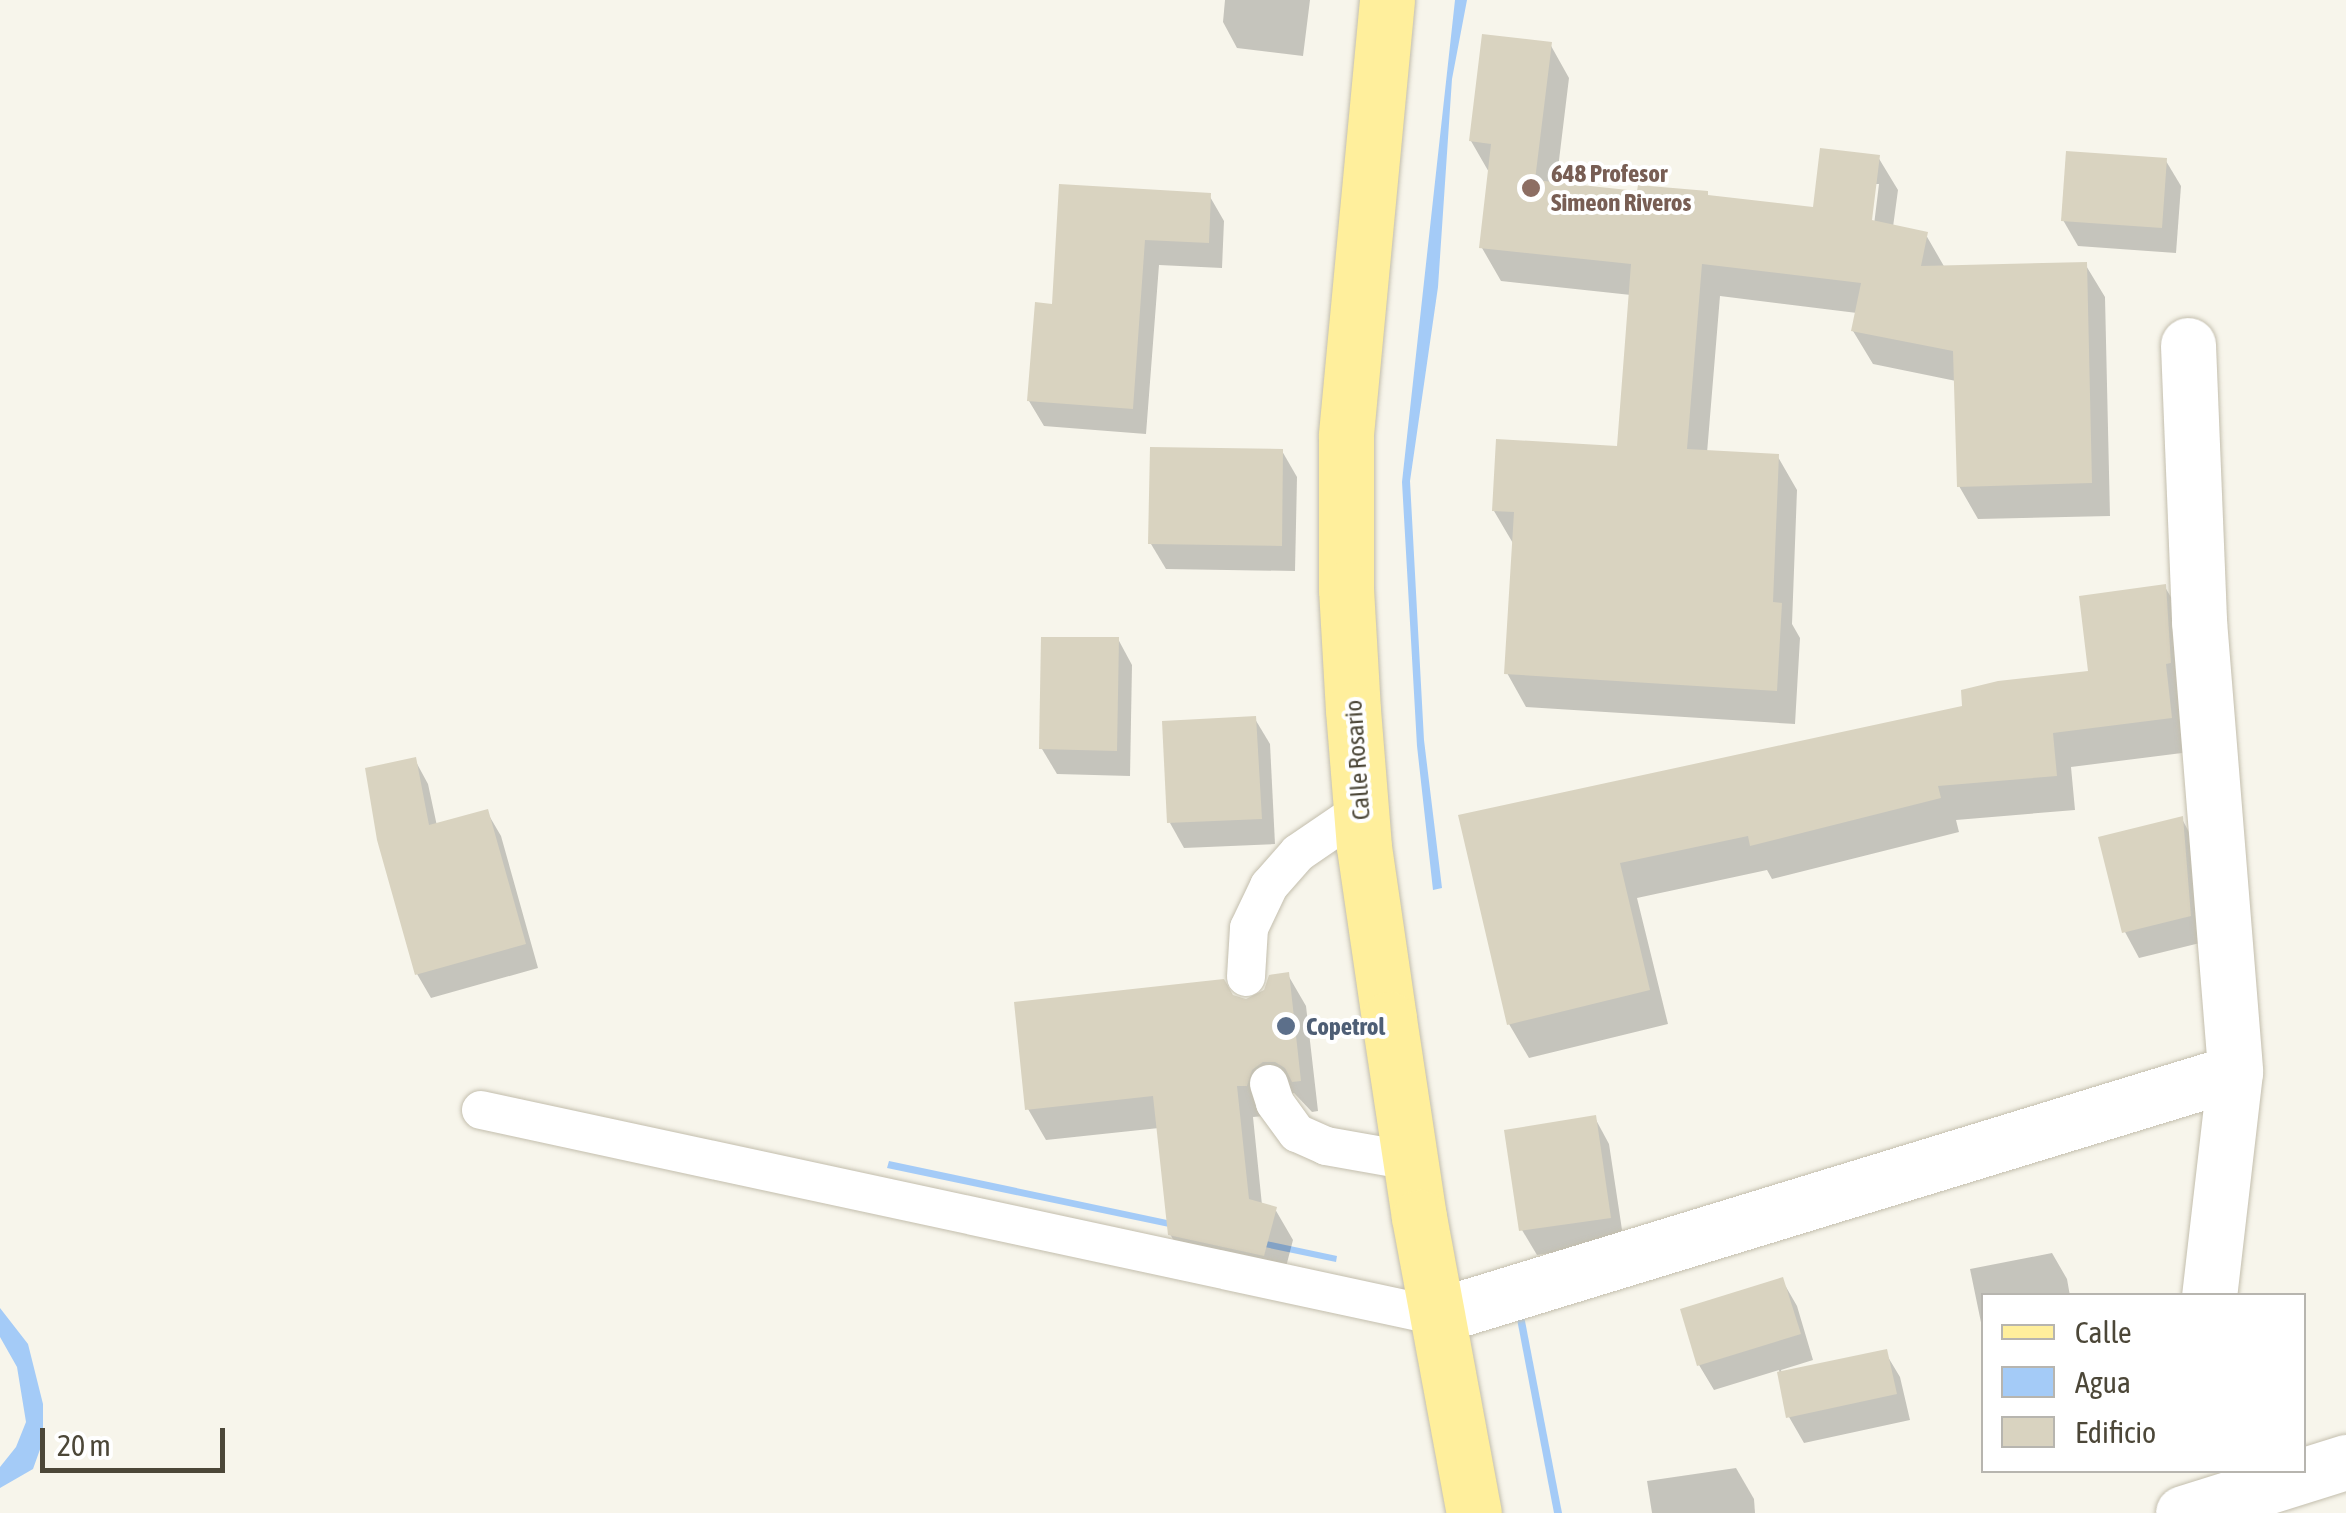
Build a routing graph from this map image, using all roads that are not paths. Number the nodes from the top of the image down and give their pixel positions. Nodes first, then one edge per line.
1 (1386, 0) edge
2 (2188, 345) dead end
3 (1361, 810) junction
4 (1246, 977) dead end
5 (2235, 1072) junction
6 (1269, 1084) dead end
7 (481, 1110) dead end
8 (1411, 1161) junction
9 (2209, 1293) edge
10 (1438, 1316) junction
11 (2346, 1462) edge
12 (2186, 1473) edge
13 (1474, 1513) edge
14 (2180, 1513) edge

1 - 3 main road, Calle Rosario
2 - 5 street
3 - 4 lane
3 - 8 main road, Calle Rosario
5 - 9 street
5 - 10 street
6 - 8 lane
7 - 10 lane
8 - 10 main road, Calle Rosario
10 - 13 main road, Calle Rosario
11 - 14 street
12 - 14 street

